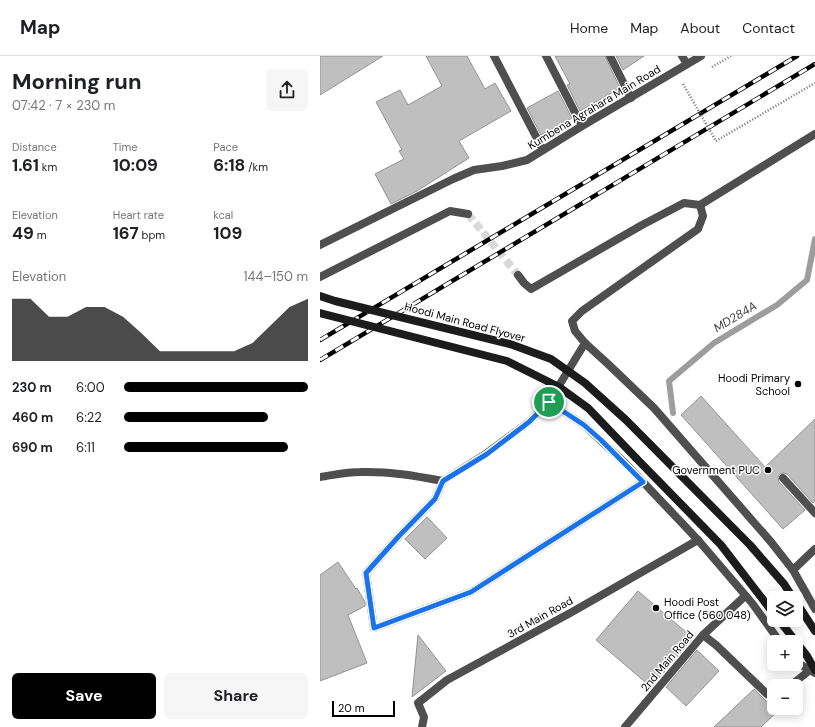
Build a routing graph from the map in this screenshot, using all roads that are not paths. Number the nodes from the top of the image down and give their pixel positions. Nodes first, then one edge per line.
1 (494, 56) edge
2 (546, 56) edge
3 (610, 56) edge
4 (682, 56) edge
5 (701, 56) edge
6 (687, 64) junction
7 (631, 98) junction
8 (582, 126) junction
9 (815, 134) edge
10 (543, 150) junction
11 (700, 205) junction
12 (468, 214) tunnel mouth
13 (320, 245) edge
14 (518, 275) tunnel mouth
15 (320, 277) edge
16 (320, 296) edge
17 (320, 313) edge
18 (585, 343) junction
19 (549, 402) junction
20 (320, 477) edge
21 (783, 478) dead end
22 (443, 481) junction
23 (643, 482) junction
24 (815, 512) edge
25 (698, 540) junction
26 (815, 549) edge
27 (793, 570) junction
28 (789, 591) edge
29 (745, 596) junction
30 (767, 605) edge
31 (815, 609) edge
32 (803, 613) edge
33 (784, 627) edge
34 (815, 631) edge
35 (703, 635) junction
36 (775, 635) edge
37 (803, 665) edge
38 (813, 669) edge
39 (799, 679) edge
40 (767, 694) dead end
41 (422, 727) edge
42 (625, 727) edge

1 - 10 street
2 - 8 street
3 - 7 street
4 - 6 street
5 - 6 street, Kumbena Agrahara Main Road
6 - 7 street, Kumbena Agrahara Main Road
7 - 8 street, Kumbena Agrahara Main Road
8 - 10 street, Kumbena Agrahara Main Road
9 - 11 street
10 - 13 street, Kumbena Agrahara Main Road
11 - 14 street
11 - 18 street
12 - 15 street
16 - 28 main road, Hoodi Main Road Flyover, bridge
17 - 30 main road, bridge
18 - 19 street
18 - 27 street
19 - 22 street
19 - 23 street
20 - 22 street
21 - 24 street
22 - 23 street
23 - 25 street
25 - 29 street
25 - 41 street, 3rd Main Road
26 - 27 street
27 - 31 street
29 - 35 street, 2nd Main Road
29 - 36 street
32 - 34 main road
33 - 38 main road
35 - 40 street
35 - 42 street, 2nd Main Road
37 - 38 street
38 - 39 street

